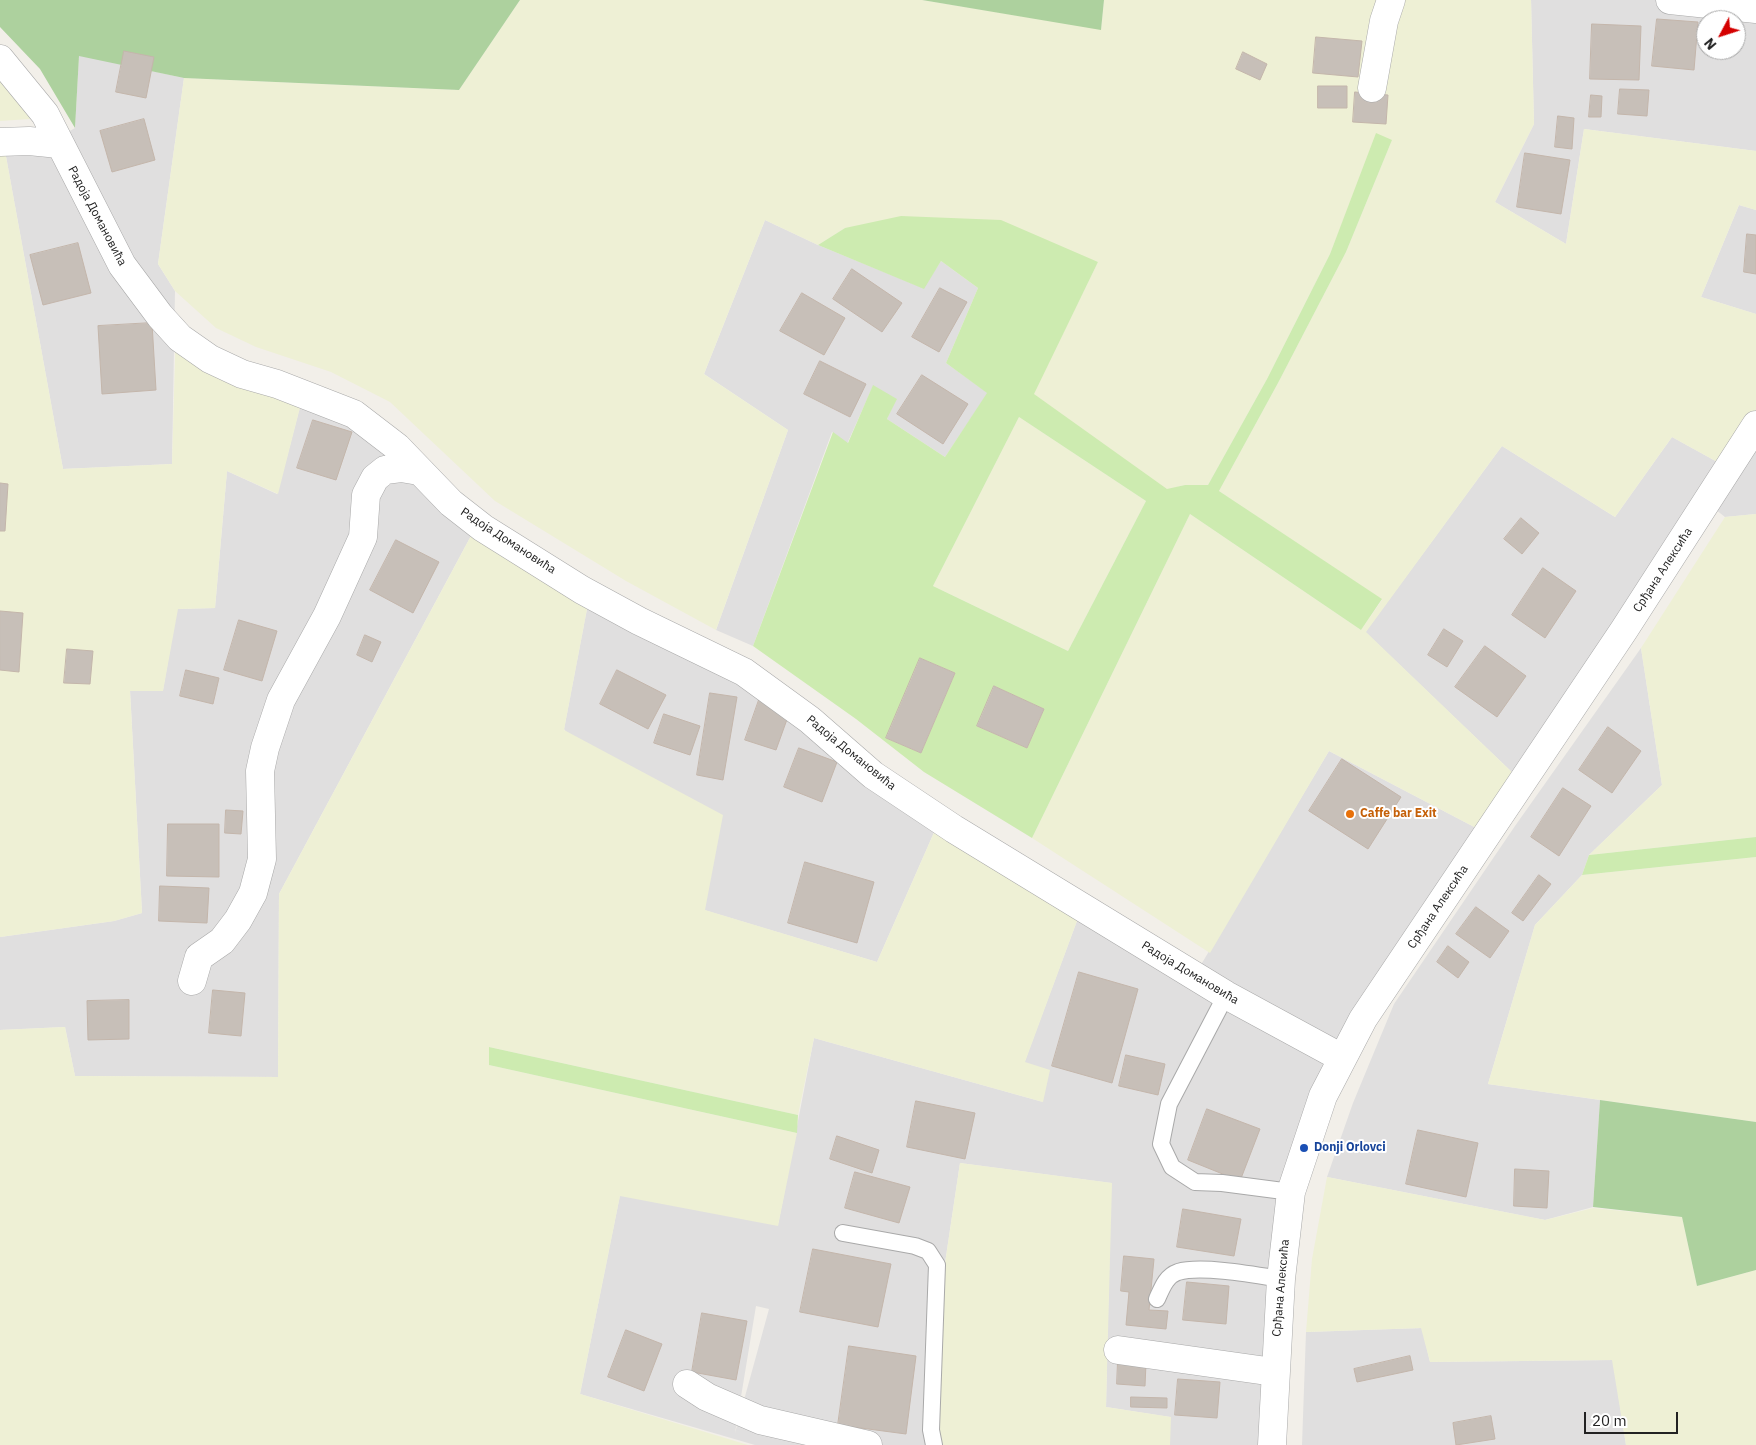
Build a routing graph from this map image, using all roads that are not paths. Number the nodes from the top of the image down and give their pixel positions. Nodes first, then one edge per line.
1 (1391, 0) edge
2 (1670, 0) edge
3 (1756, 9) edge
4 (0, 59) edge
5 (1372, 88) dead end
6 (0, 142) edge
7 (60, 144) junction
8 (1756, 425) edge
9 (419, 471) junction
10 (192, 980) dead end
11 (1226, 995) junction
12 (1342, 1058) junction
13 (1291, 1192) junction
14 (843, 1233) dead end
15 (1280, 1279) junction
16 (1157, 1299) dead end
17 (1118, 1350) dead end
18 (1274, 1372) junction
19 (687, 1384) dead end
20 (868, 1445) edge
21 (934, 1445) edge
22 (1272, 1445) edge

1 - 5 street
2 - 3 street
4 - 7 street, Радоја Домановића
6 - 7 street
7 - 9 street, Радоја Домановића
8 - 12 street, Срђана Алексића
9 - 10 street
9 - 11 street, Радоја Домановића
11 - 12 street, Радоја Домановића
11 - 13 lane
12 - 13 street, Срђана Алексића
13 - 15 street, Срђана Алексића
14 - 21 lane
15 - 16 lane
15 - 18 street, Срђана Алексића
17 - 18 street
18 - 22 street, Срђана Алексића
19 - 20 street

